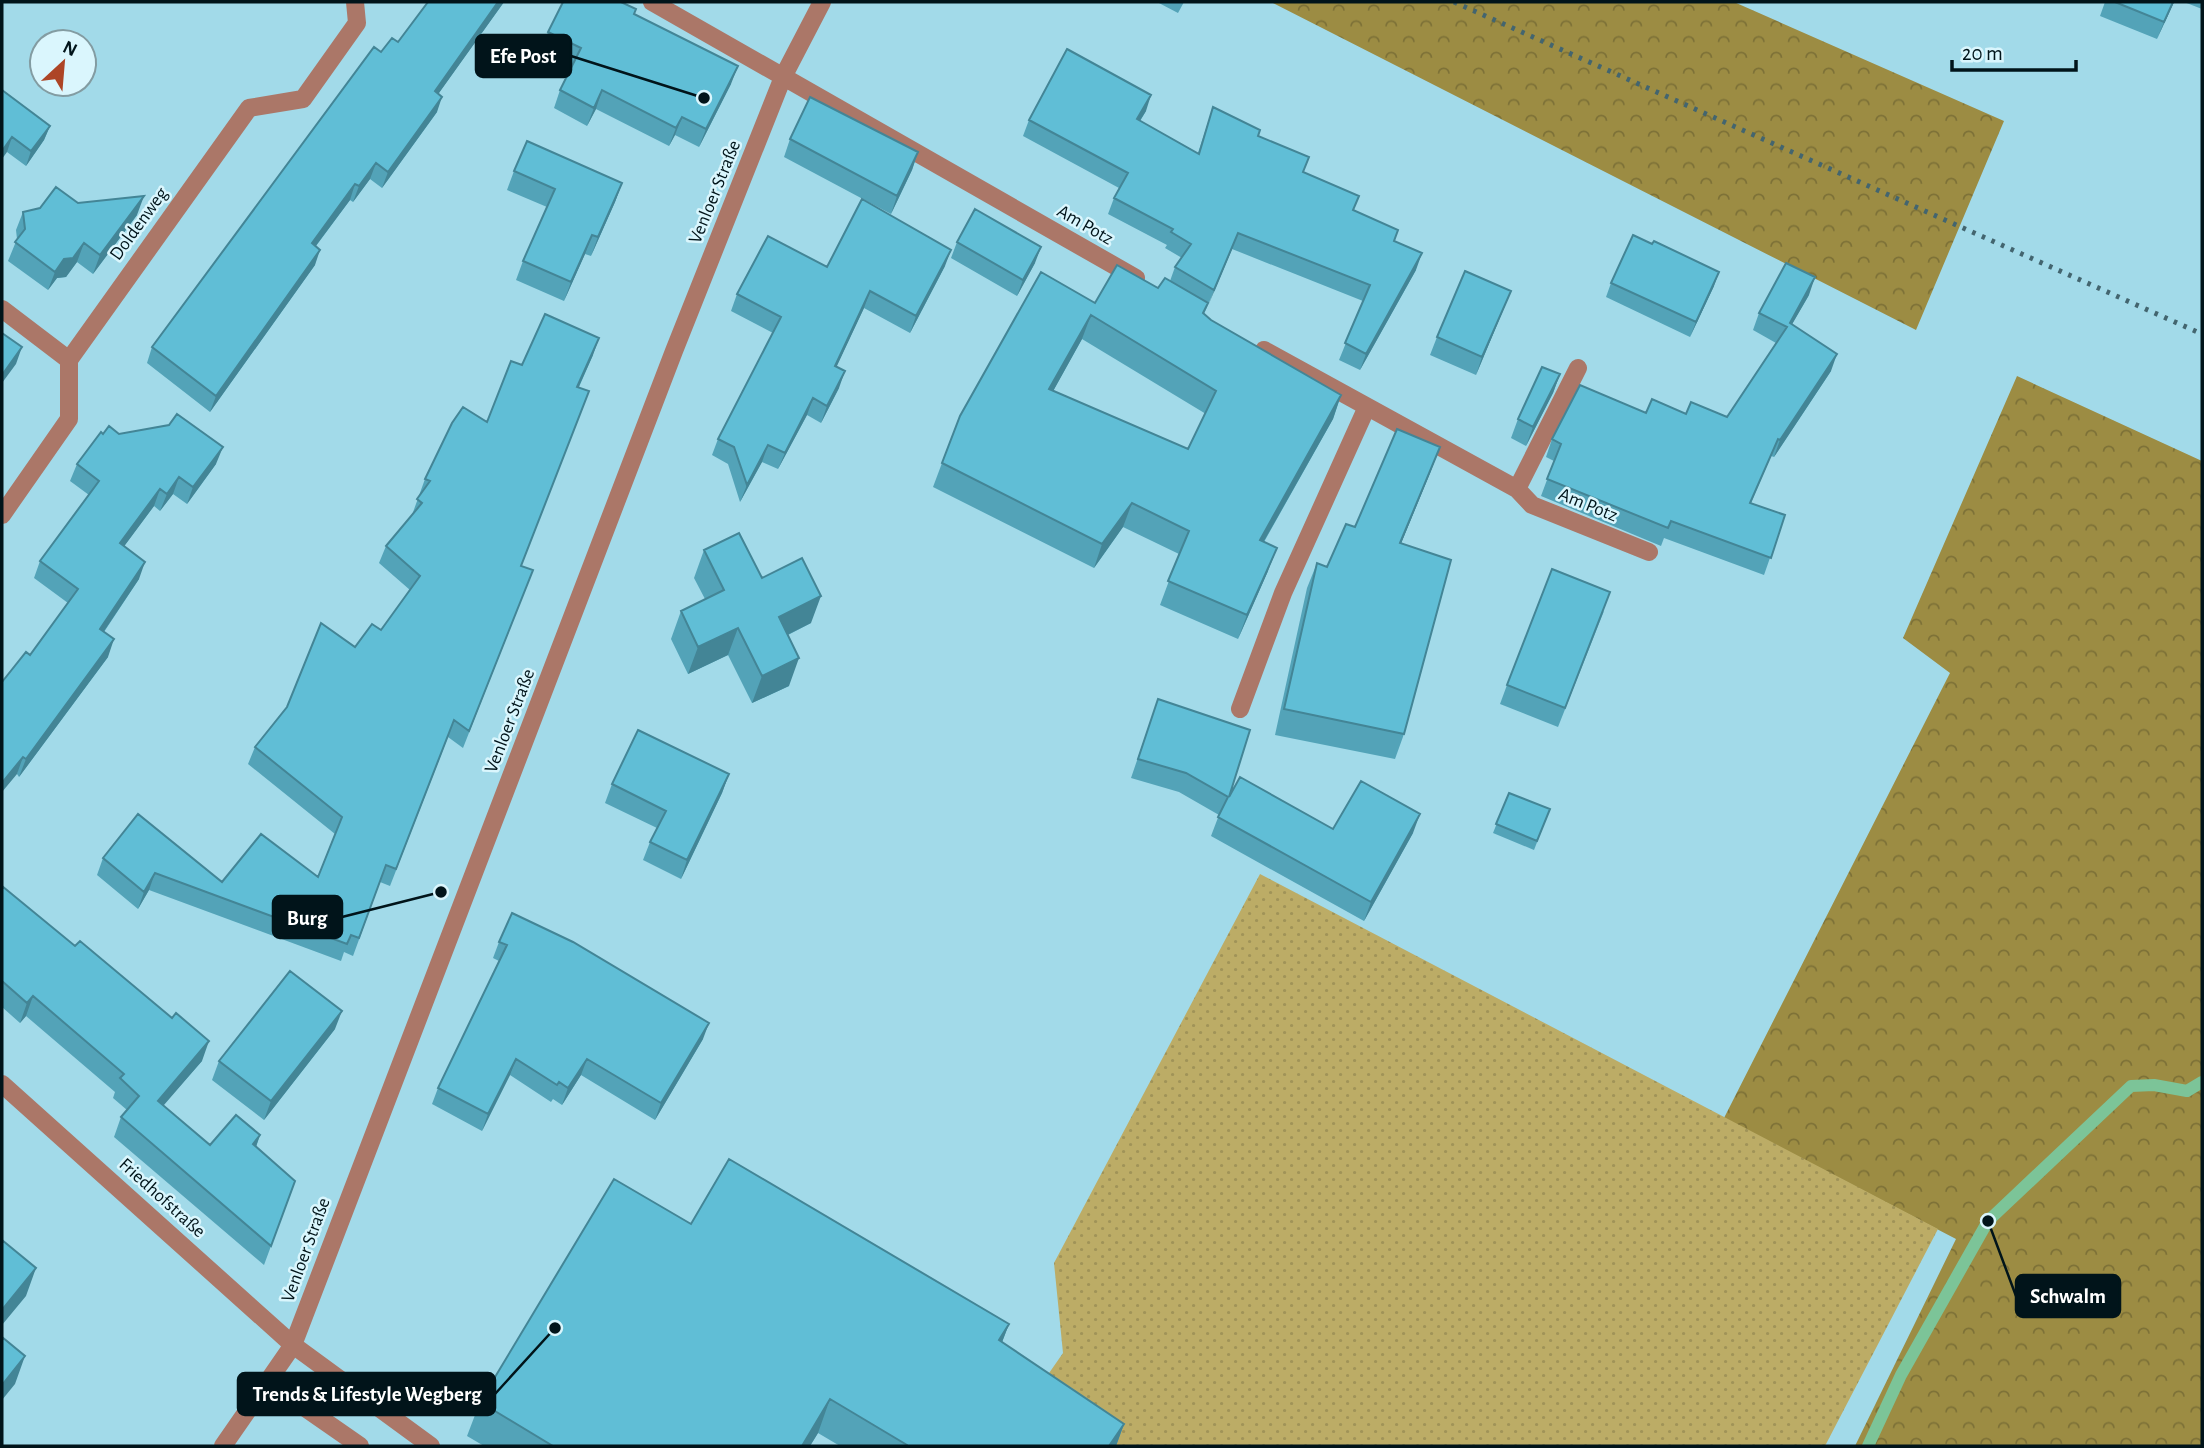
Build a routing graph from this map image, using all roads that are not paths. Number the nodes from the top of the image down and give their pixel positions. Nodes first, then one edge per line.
1 (355, 2) edge
2 (652, 2) edge
3 (822, 2) edge
4 (783, 77) junction
5 (1149, 285) edge
6 (2, 309) edge
7 (1245, 340) edge
8 (69, 360) junction
9 (1578, 369) dead end
10 (1366, 409) junction
11 (1517, 489) junction
12 (2, 515) edge
13 (1649, 552) dead end
14 (1240, 709) dead end
15 (2, 1084) edge
16 (293, 1345) junction
17 (268, 1382) junction
18 (223, 1446) edge
19 (360, 1446) edge
20 (431, 1446) edge

1 - 8 street, Doldenweg
2 - 4 street, Am Potz
3 - 4 street, Venloer Straße
4 - 5 street, Am Potz
4 - 16 street, Venloer Straße
6 - 8 street
7 - 10 street, Am Potz
8 - 12 street
9 - 11 street
10 - 11 street, Am Potz
10 - 14 street
11 - 13 street, Am Potz
15 - 16 street, Friedhofstraße
16 - 17 street, Venloer Straße
16 - 20 street, Friedhofstraße
17 - 18 street, Venloer Straße
17 - 19 street

